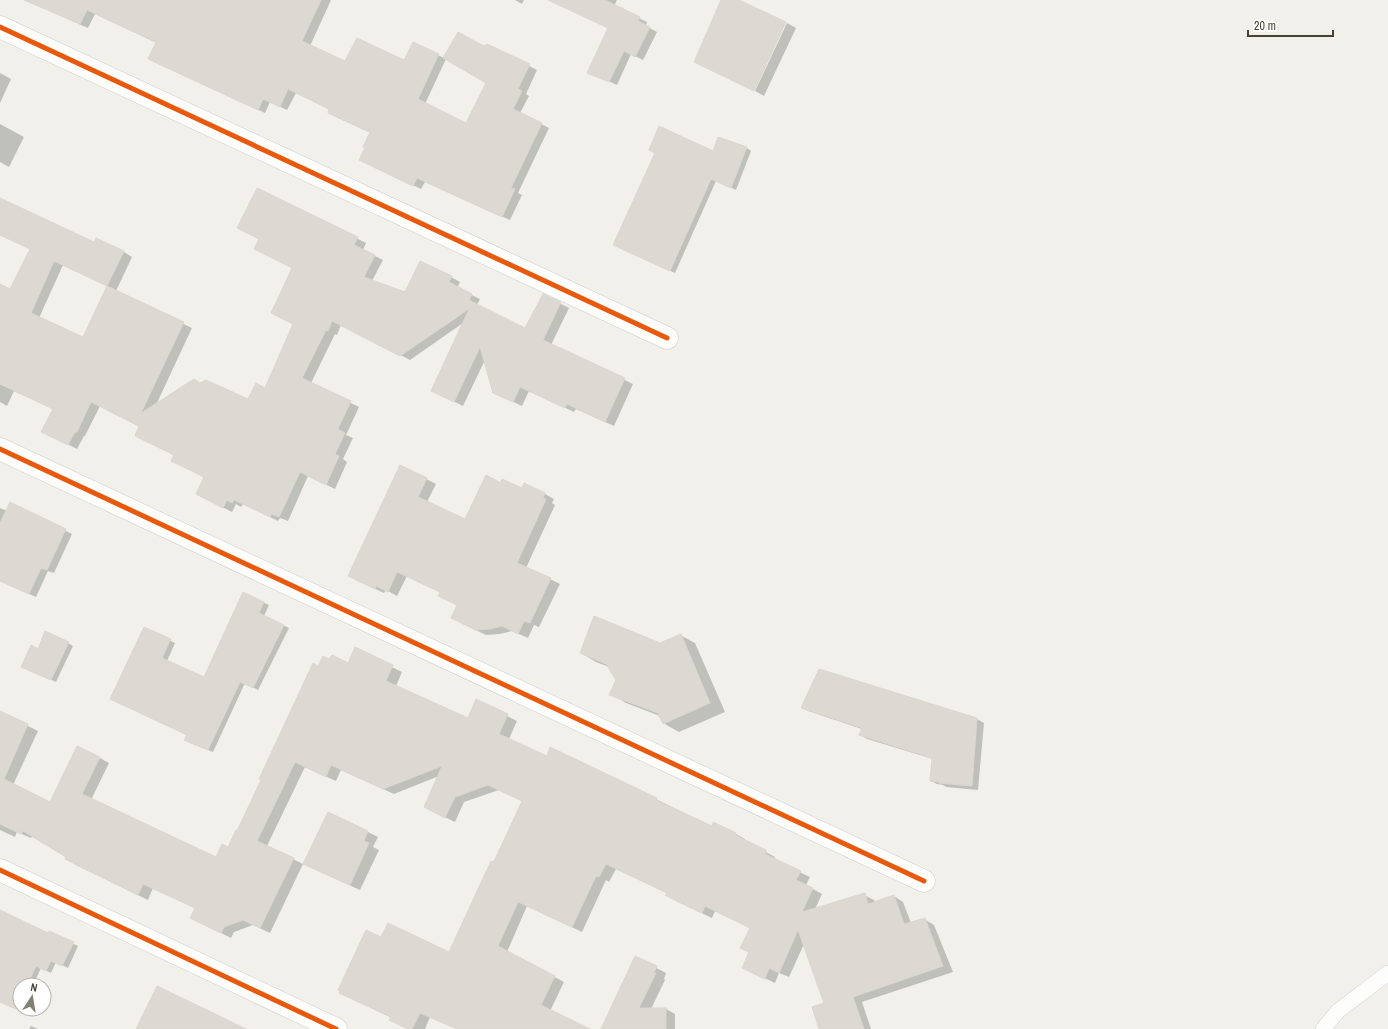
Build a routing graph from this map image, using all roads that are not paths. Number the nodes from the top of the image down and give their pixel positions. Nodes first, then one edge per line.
1 (0, 27) edge
2 (668, 338) dead end
3 (0, 449) edge
4 (0, 870) edge
5 (924, 881) dead end
6 (1388, 973) edge
7 (336, 1029) edge
8 (1323, 1029) edge

1 - 2 street
3 - 5 street
4 - 7 street
6 - 8 lane

